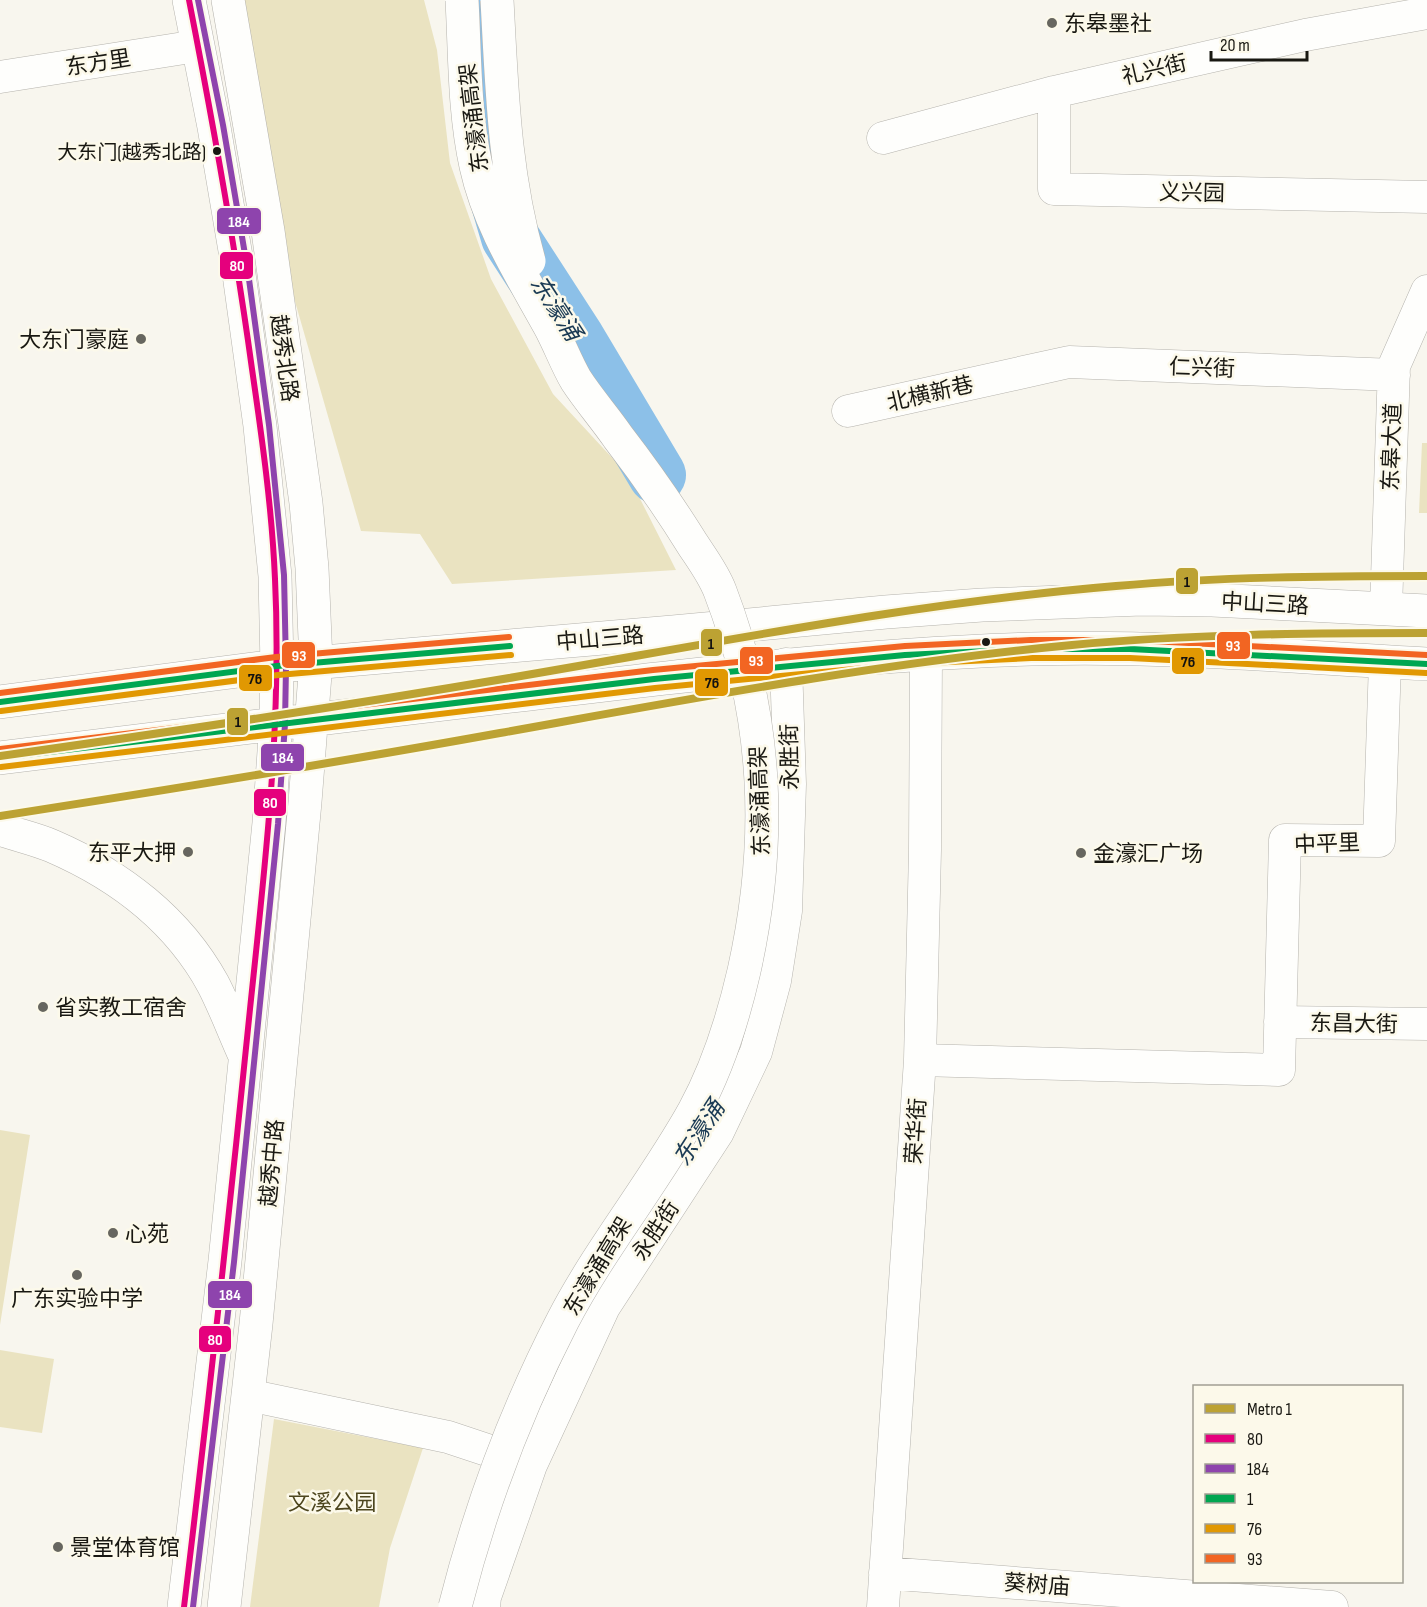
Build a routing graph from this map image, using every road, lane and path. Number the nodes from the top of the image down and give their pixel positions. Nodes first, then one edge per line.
1 (189, 0) edge
2 (228, 0) edge
3 (462, 0) edge
4 (497, 0) edge
5 (1427, 13) edge
6 (197, 46) junction
7 (0, 77) edge
8 (1054, 92) junction
9 (883, 138) dead end
10 (1427, 197) edge
11 (1427, 291) edge
12 (1012, 374) joint
13 (1394, 375) junction
14 (848, 411) dead end
15 (1386, 609) junction
16 (1427, 611) edge
17 (926, 654) junction
18 (315, 662) junction
19 (1385, 662) junction
20 (786, 664) junction
21 (1427, 664) edge
22 (277, 666) junction
23 (0, 702) edge
24 (313, 718) junction
25 (276, 723) junction
26 (0, 758) edge
27 (0, 829) edge
28 (1280, 1022) junction
29 (1427, 1024) edge
30 (245, 1056) junction
31 (920, 1060) junction
32 (248, 1395) junction
33 (527, 1463) junction
34 (885, 1573) junction
35 (1113, 1599) edge
36 (184, 1607) edge
37 (224, 1607) edge
38 (457, 1607) edge
39 (484, 1607) edge
40 (883, 1607) edge
41 (1332, 1607) edge

1 - 6 main road, 越秀北路
2 - 18 main road, 越秀北路
3 - 38 main road, 东濠涌高架, bridge
4 - 38 main road, 东濠涌高架, bridge
5 - 8 street, 礼兴街
6 - 7 street, 东方里
6 - 22 main road, 越秀北路
8 - 9 street, 礼兴街
8 - 10 street, 义兴园
11 - 13 street, 东皋大道
12 - 13 street, 仁兴街
12 - 14 street, 北横新巷
13 - 15 street, 东皋大道
15 - 16 main road, 中山三路
15 - 18 main road, 中山三路
17 - 19 main road, 中山三路
17 - 20 main road, 中山三路
17 - 31 street, 荣华街
18 - 22 main road, 中山三路
18 - 24 main road, 越秀北路
19 - 21 main road, 中山三路
19 - 28 street, 中平里
20 - 24 main road, 中山三路
20 - 33 street, 永胜街
22 - 23 main road, 中山三路
22 - 25 main road, 越秀北路
24 - 25 main road, 中山三路
24 - 32 main road, 越秀中路
25 - 26 main road, 中山三路
25 - 30 main road, 越秀中路
27 - 30 main road
28 - 29 street, 东昌大街
28 - 31 street, 中平里
30 - 36 main road, 越秀中路
31 - 34 street, 荣华街
32 - 33 street
32 - 37 main road, 越秀中路
33 - 39 street, 永胜街
34 - 35 street, 葵树庙
34 - 40 street, 荣华街
35 - 41 street, 葵树庙

